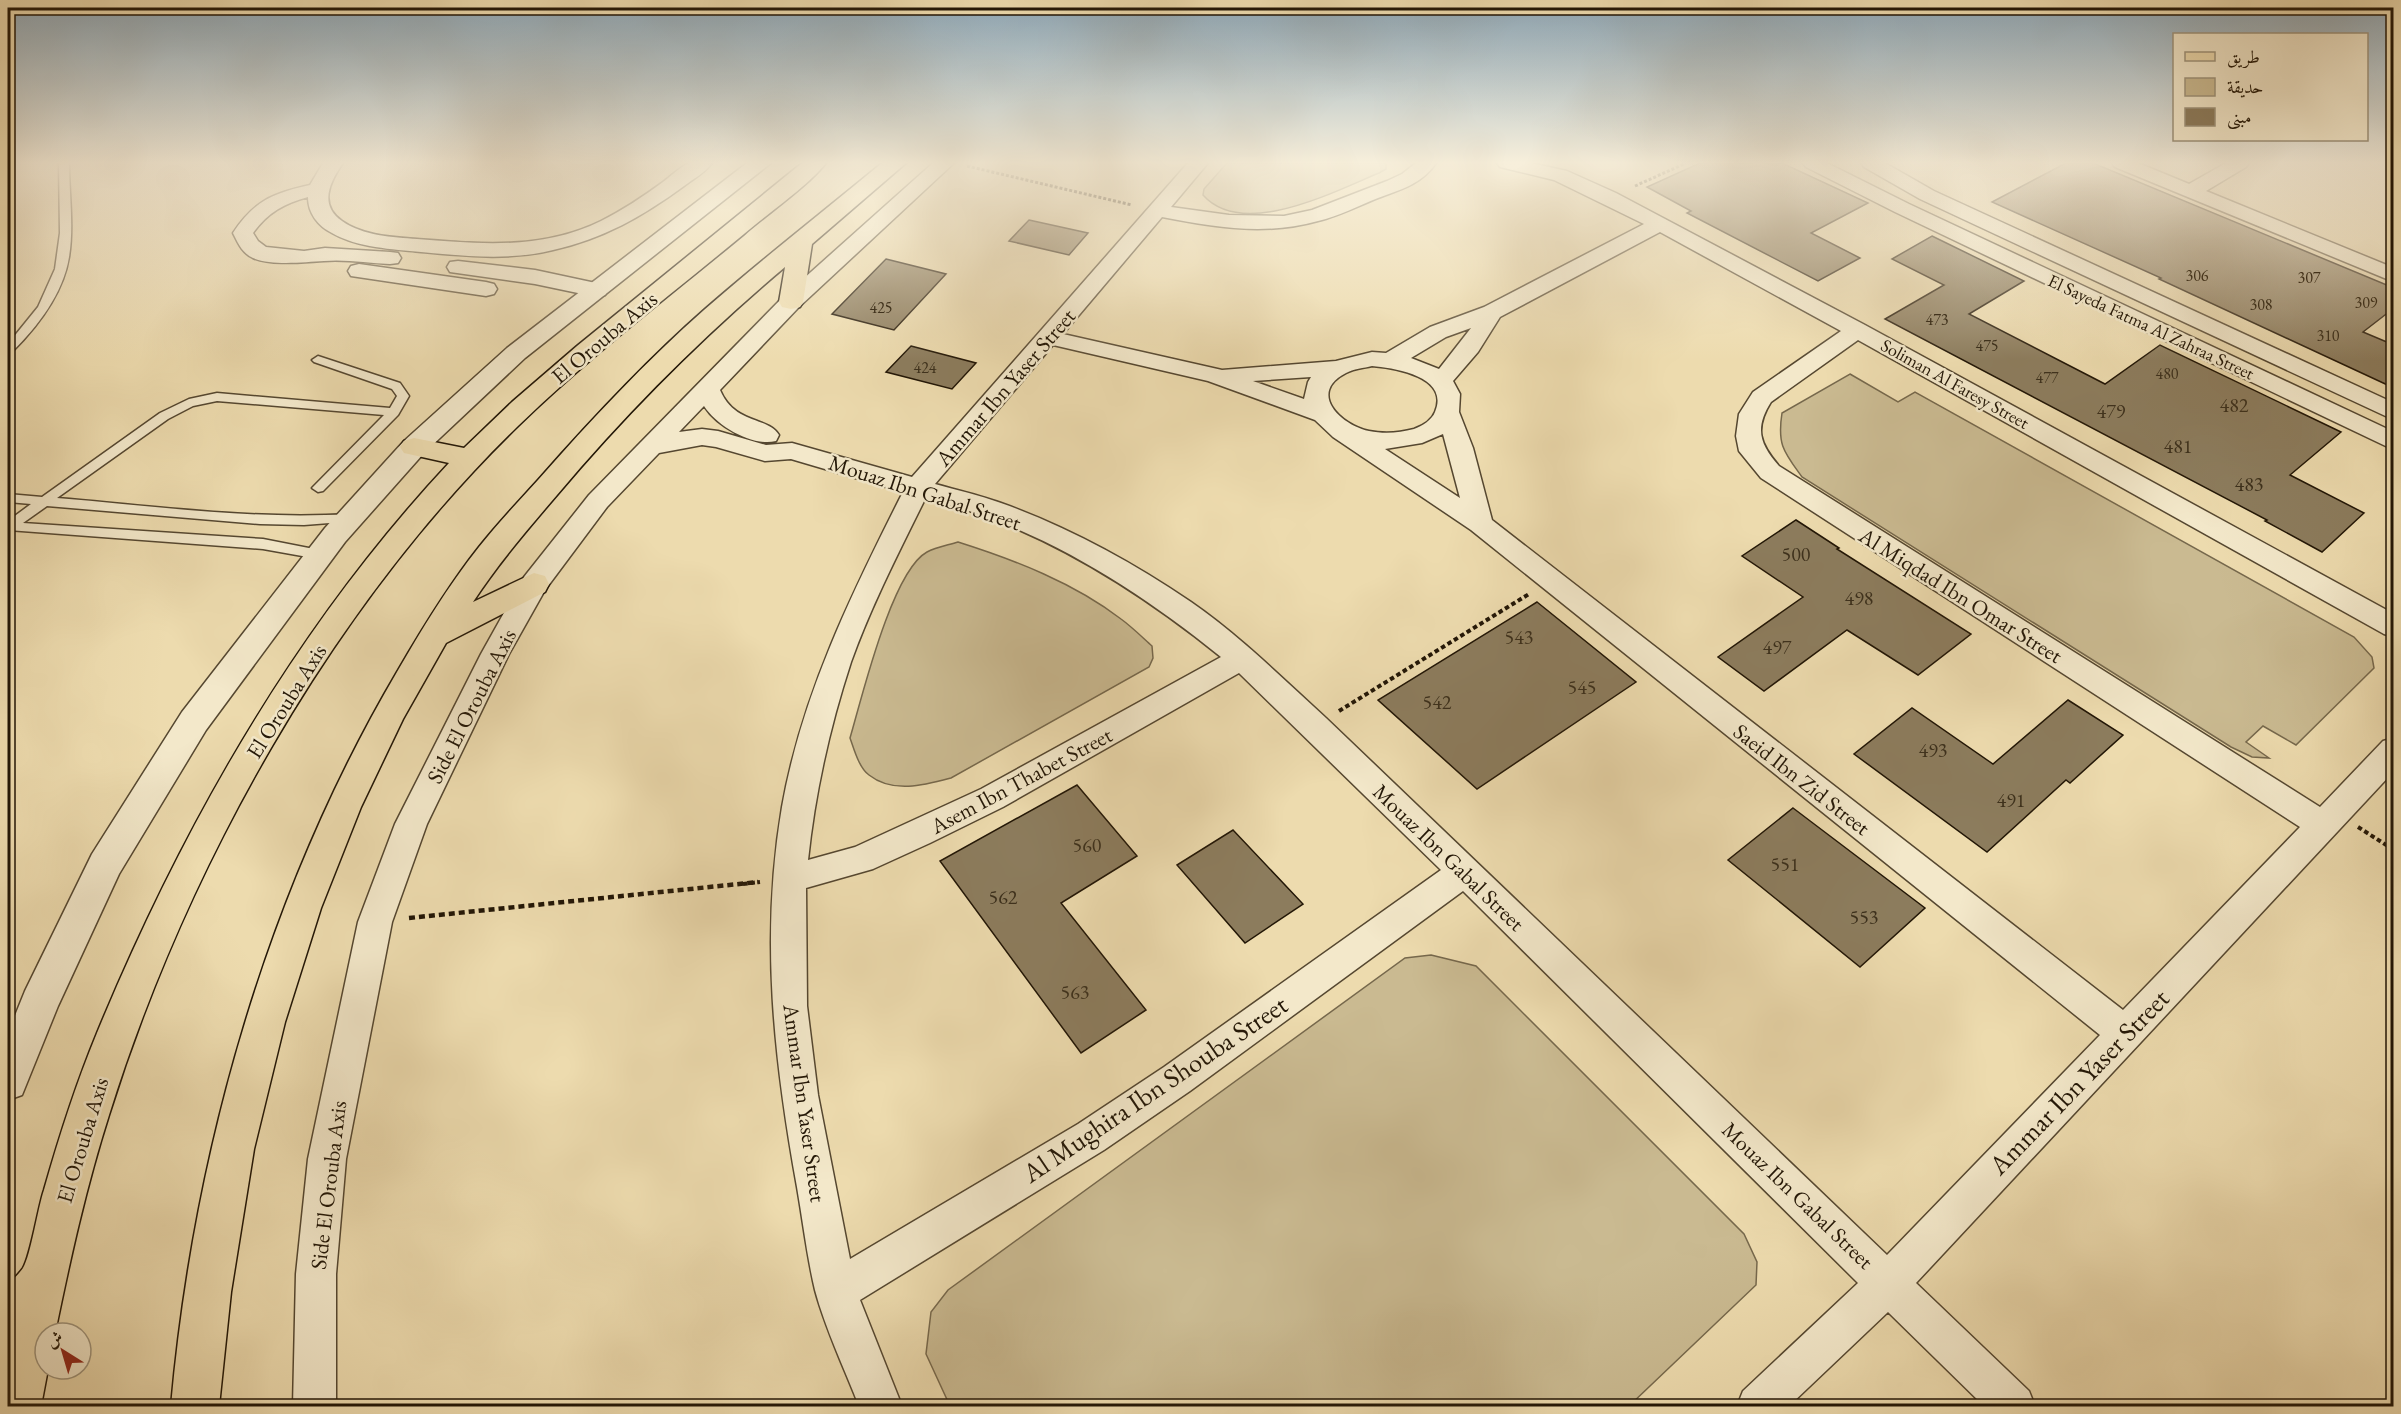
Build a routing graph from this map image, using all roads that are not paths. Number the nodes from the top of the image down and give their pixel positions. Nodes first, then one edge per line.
1 (65, 229) edge
2 (245, 229) edge
3 (343, 229) edge
4 (600, 229) edge
5 (675, 229) edge
6 (734, 229) edge
7 (816, 229) edge
8 (877, 229) edge
9 (1140, 229) edge
10 (1650, 229) edge
11 (1666, 229) edge
12 (1946, 229) edge
13 (2000, 229) edge
14 (2280, 229) edge
15 (801, 242) junction
16 (304, 257) junction
17 (2394, 276) edge
18 (553, 280) junction
19 (506, 291) junction
20 (587, 298) junction
21 (790, 302) junction
22 (1492, 312) junction
23 (1857, 330) junction
24 (1048, 337) junction
25 (8, 350) edge
26 (318, 360) dead end
27 (1392, 360) junction
28 (1335, 368) junction
29 (1215, 375) junction
30 (1440, 382) junction
31 (707, 388) junction
32 (394, 411) junction
33 (1448, 412) junction
34 (2394, 413) edge
35 (1321, 414) junction
36 (1342, 431) junction
37 (2394, 442) edge
38 (414, 447) junction
39 (650, 447) junction
40 (792, 451) junction
41 (469, 458) junction
42 (918, 487) junction
43 (318, 488) dead end
44 (8, 498) edge
45 (43, 501) junction
46 (350, 518) junction
47 (282, 521) junction
48 (1480, 524) junction
49 (8, 526) edge
50 (263, 544) junction
51 (320, 554) junction
52 (534, 584) junction
53 (2394, 627) edge
54 (435, 634) junction
55 (1242, 658) junction
56 (2394, 750) edge
57 (2329, 819) junction
58 (1464, 872) junction
59 (789, 879) junction
60 (2125, 1033) junction
61 (8, 1081) edge
62 (42, 1280) junction
63 (1888, 1283) junction
64 (836, 1291) junction
65 (8, 1320) edge
66 (17, 1407) edge
67 (195, 1407) edge
68 (314, 1407) edge
69 (880, 1407) edge
70 (1758, 1407) edge
71 (2014, 1407) edge

1 - 25 lane
2 - 16 street
3 - 4 street
5 - 20 street
6 - 41 main road, El Orouba Axis
7 - 15 main road
8 - 21 street, Side El Orouba Axis
9 - 24 street, Ammar Ibn Yaser Street
10 - 22 street
11 - 23 street, Soliman Al Faresy Street
12 - 37 street, El Sayeda Fatma Al Zahraa Street
13 - 34 street, El Sayeda Fatma Al Zahraa Street
14 - 17 street
15 - 21 main road
15 - 54 main road
16 - 18 street
16 - 19 street
18 - 19 street
18 - 20 street
19 - 20 street
20 - 38 street
21 - 31 street, Side El Orouba Axis
22 - 27 street
22 - 30 street
23 - 53 street, Soliman Al Faresy Street
23 - 57 street, Al Miqdad Ibn Omar Street
24 - 29 street
24 - 42 street, Ammar Ibn Yaser Street
26 - 32 lane
27 - 28 street
27 - 30 street
28 - 29 street
28 - 35 street
29 - 35 street
30 - 33 street
31 - 39 street, Side El Orouba Axis
31 - 40 street, Mouaz Ibn Gabal Street
32 - 43 lane
32 - 45 lane
33 - 36 street
33 - 48 street
35 - 36 street
36 - 48 street, Saeid Ibn Zid Street
38 - 41 main road
38 - 46 street
39 - 40 street, Mouaz Ibn Gabal Street
39 - 52 street, Side El Orouba Axis
40 - 42 street, Mouaz Ibn Gabal Street
41 - 62 main road, El Orouba Axis
42 - 55 street, Mouaz Ibn Gabal Street
42 - 59 street, Ammar Ibn Yaser Street
44 - 45 lane
45 - 47 lane
45 - 49 lane
46 - 47 lane
46 - 51 street
47 - 50 lane
48 - 60 street, Saeid Ibn Zid Street
49 - 50 lane
50 - 51 lane
51 - 61 street
52 - 54 main road
52 - 68 street, Side El Orouba Axis
54 - 67 main road
55 - 58 street, Mouaz Ibn Gabal Street
55 - 59 street, Asem Ibn Thabet Street
56 - 57 street, Ammar Ibn Yaser Street
57 - 60 street, Ammar Ibn Yaser Street
58 - 63 street, Mouaz Ibn Gabal Street
58 - 64 street, Al Mughira Ibn Shouba Street
59 - 64 street, Ammar Ibn Yaser Street
60 - 63 street, Ammar Ibn Yaser Street
62 - 65 main road
62 - 66 main road, El Orouba Axis
63 - 70 street, Ammar Ibn Yaser Street
63 - 71 street, Mouaz Ibn Gabal Street
64 - 69 street, Ammar Ibn Yaser Street

